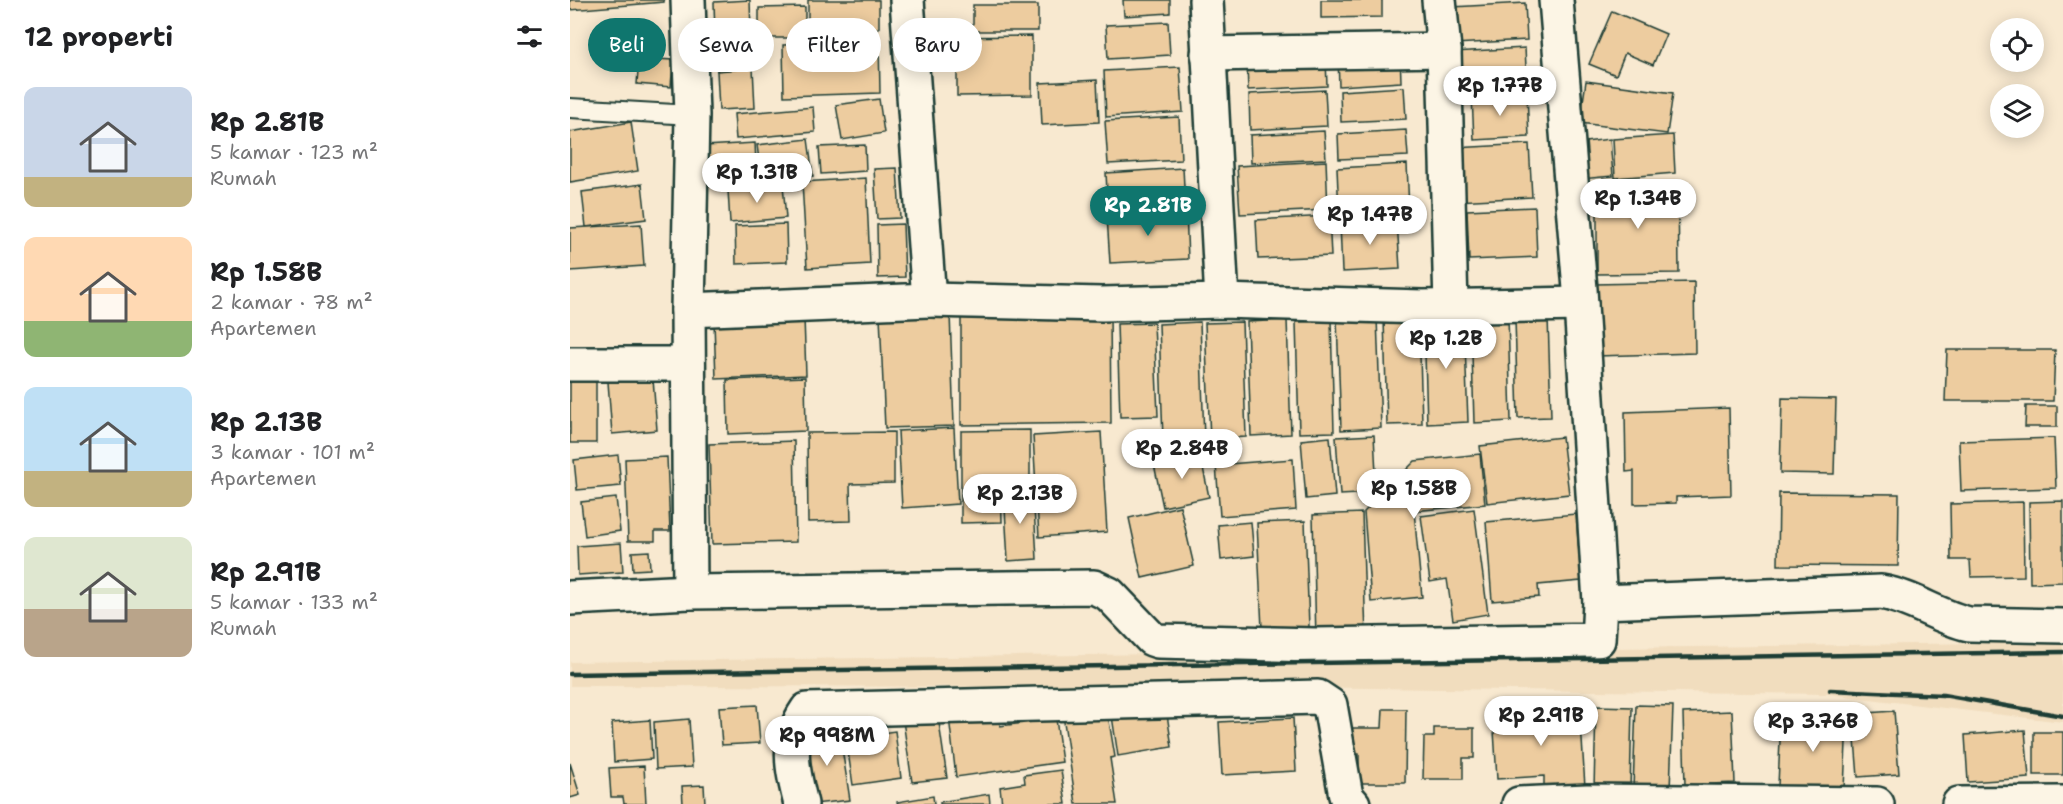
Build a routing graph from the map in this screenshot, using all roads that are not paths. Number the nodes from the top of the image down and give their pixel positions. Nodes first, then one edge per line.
1 (688, 0) edge
2 (907, 0) edge
3 (1206, 0) edge
4 (1439, 0) edge
5 (1556, 0) edge
6 (1444, 50) junction
7 (1208, 54) junction
8 (570, 108) edge
9 (692, 115) junction
10 (929, 300) junction
11 (1222, 301) junction
12 (1581, 304) junction
13 (1451, 306) junction
14 (688, 310) junction
15 (570, 364) edge
16 (688, 364) junction
17 (690, 592) junction
18 (570, 598) edge
19 (1600, 602) junction
20 (2063, 627) edge
21 (1587, 803) edge
22 (2063, 803) edge
23 (801, 804) edge
24 (1353, 804) edge
25 (1519, 804) edge
26 (1877, 804) edge
27 (1959, 804) edge

1 - 9 street
2 - 10 street
3 - 7 street
4 - 6 street
5 - 12 street
6 - 7 street
6 - 13 street
7 - 11 street
8 - 9 lane
9 - 14 street
10 - 11 street
10 - 14 street
11 - 13 street
12 - 13 street
12 - 19 street
14 - 16 street
15 - 16 street
16 - 17 street
17 - 18 street
17 - 19 street
19 - 20 street
21 - 25 street
21 - 26 street
22 - 27 street
23 - 24 street

